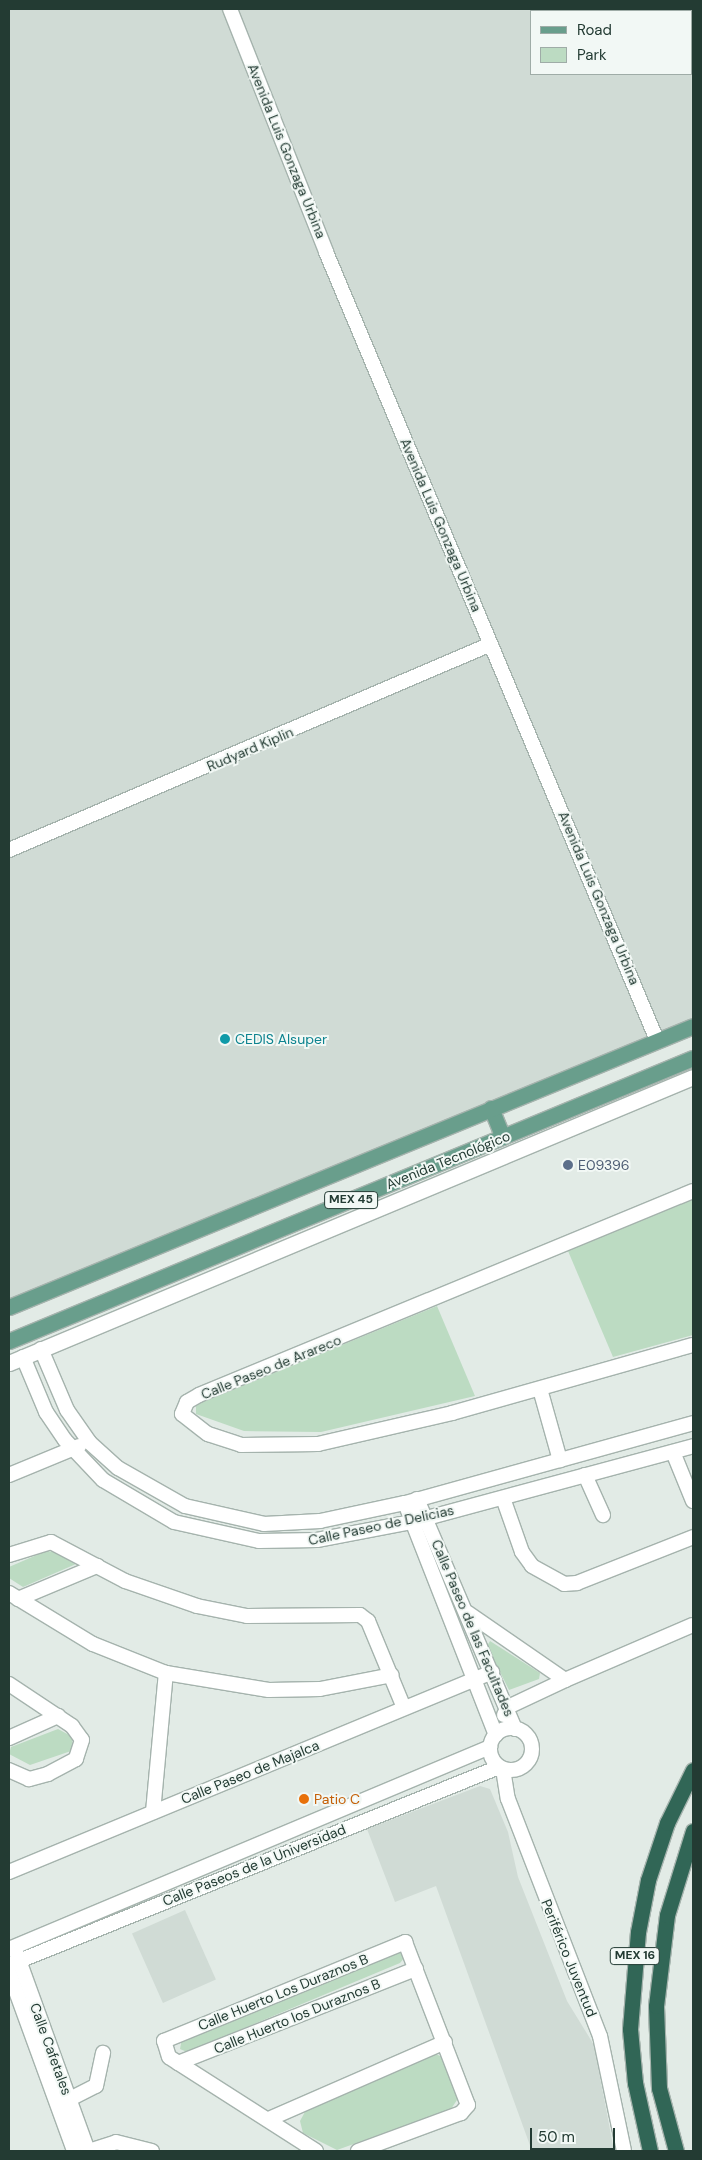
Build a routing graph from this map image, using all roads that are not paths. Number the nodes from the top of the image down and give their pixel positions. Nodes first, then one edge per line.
1 (230, 9) edge
2 (490, 644) junction
3 (9, 850) edge
4 (693, 1026) edge
5 (658, 1040) junction
6 (693, 1058) edge
7 (693, 1077) edge
8 (491, 1108) junction
9 (503, 1137) junction
10 (693, 1191) edge
11 (9, 1307) edge
12 (9, 1341) edge
13 (693, 1345) edge
14 (41, 1350) junction
15 (16, 1360) edge
16 (540, 1389) junction
17 (693, 1424) edge
18 (89, 1442) junction
19 (693, 1446) edge
20 (72, 1450) junction
21 (673, 1452) junction
22 (560, 1460) junction
23 (9, 1475) edge
24 (585, 1475) junction
25 (503, 1498) junction
26 (411, 1501) junction
27 (693, 1501) edge
28 (603, 1515) dead end
29 (419, 1520) junction
30 (693, 1537) edge
31 (9, 1555) edge
32 (97, 1566) junction
33 (13, 1596) edge
34 (468, 1613) junction
35 (693, 1625) edge
36 (492, 1672) junction
37 (166, 1673) junction
38 (392, 1675) junction
39 (476, 1678) junction
40 (565, 1680) junction
41 (9, 1684) edge
42 (508, 1707) junction
43 (404, 1708) junction
44 (58, 1716) junction
45 (516, 1729) junction
46 (494, 1737) junction
47 (9, 1738) edge
48 (501, 1768) junction
49 (9, 1770) edge
50 (693, 1770) edge
51 (411, 1781) junction
52 (418, 1798) junction
53 (153, 1812) junction
54 (693, 1830) edge
55 (209, 1864) junction
56 (11, 1868) edge
57 (216, 1879) junction
58 (11, 1948) edge
59 (14, 1963) edge
60 (416, 1969) junction
61 (9, 1972) edge
62 (445, 2042) junction
63 (103, 2053) dead end
64 (178, 2063) junction
65 (63, 2103) junction
66 (269, 2119) junction
67 (74, 2151) edge
68 (89, 2151) edge
69 (152, 2151) edge
70 (316, 2151) edge
71 (358, 2151) edge
72 (624, 2151) edge
73 (650, 2151) edge
74 (676, 2151) edge

1 - 2 street, Avenida Luis Gonzaga Urbina
2 - 3 street, Rudyard Kiplin
2 - 5 street, Avenida Luis Gonzaga Urbina
4 - 5 main road, MEX 45
5 - 8 main road, MEX 45
6 - 9 main road, Avenida Tecnológico / MEX 45
7 - 14 street
8 - 9 main road
8 - 11 main road, MEX 45
9 - 12 main road, Avenida Tecnológico / MEX 45
10 - 16 street, Calle Paseo de Arareco
13 - 16 street, Calle Paseo de Arareco
14 - 15 street
14 - 18 street, Calle Paseo de Delicias
15 - 20 street, Calle Paseo de Delicias
16 - 22 street
17 - 22 street, Calle Paseo de Delicias
18 - 20 street
18 - 26 street, Calle Paseo de Delicias
19 - 21 street, Calle Paseo de Delicias
20 - 23 street
20 - 29 street, Calle Paseo de Delicias
21 - 24 street, Calle Paseo de Delicias
21 - 27 street
22 - 26 street, Calle Paseo de Delicias
24 - 25 street, Calle Paseo de Delicias
24 - 28 street
25 - 29 street, Calle Paseo de Delicias
25 - 30 street
26 - 29 street, Calle Paseo de las Facultades
29 - 34 street, Calle Paseo de las Facultades
29 - 39 street, Calle Paseo de las Facultades
31 - 32 street
32 - 33 street
32 - 38 street
33 - 37 street
34 - 36 street, Calle Paseo de las Facultades
34 - 40 street
35 - 40 street
36 - 39 street, Calle Paseo de Majalca
36 - 42 street, Calle Paseo de las Facultades
37 - 38 street
37 - 53 street
38 - 43 street
39 - 43 street, Calle Paseo de Majalca
39 - 46 street, Calle Paseo de las Facultades
40 - 42 street
41 - 44 street
42 - 45 street, Calle Paseo de las Facultades
42 - 46 street
43 - 53 street, Calle Paseo de Majalca
44 - 47 street
44 - 49 street
45 - 46 street
45 - 48 street
46 - 48 street
46 - 51 street, Calle Paseos de la Universidad
48 - 52 street, Calle Paseos de la Universidad
48 - 72 street, Periférico Juventud
50 - 73 highway, MEX 16
51 - 52 street
51 - 55 street, Calle Paseos de la Universidad
52 - 57 street, Calle Paseos de la Universidad
53 - 56 street, Calle Paseo de Majalca
54 - 74 highway, MEX 16
55 - 57 street
55 - 58 street, Calle Paseos de la Universidad
57 - 59 street, Calle Paseos de la Universidad
58 - 59 street, Calle Cafetales
59 - 65 street, Calle Cafetales
60 - 62 street
60 - 64 street, Calle Huerto los Duraznos B
60 - 64 street, Calle Huerto Los Duraznos B
61 - 65 street, Calle Cafetales
62 - 66 street
62 - 71 street
63 - 65 street
64 - 66 street
65 - 67 street, Calle Cafetales
65 - 68 street, Calle Cafetales
66 - 70 street
68 - 69 street

